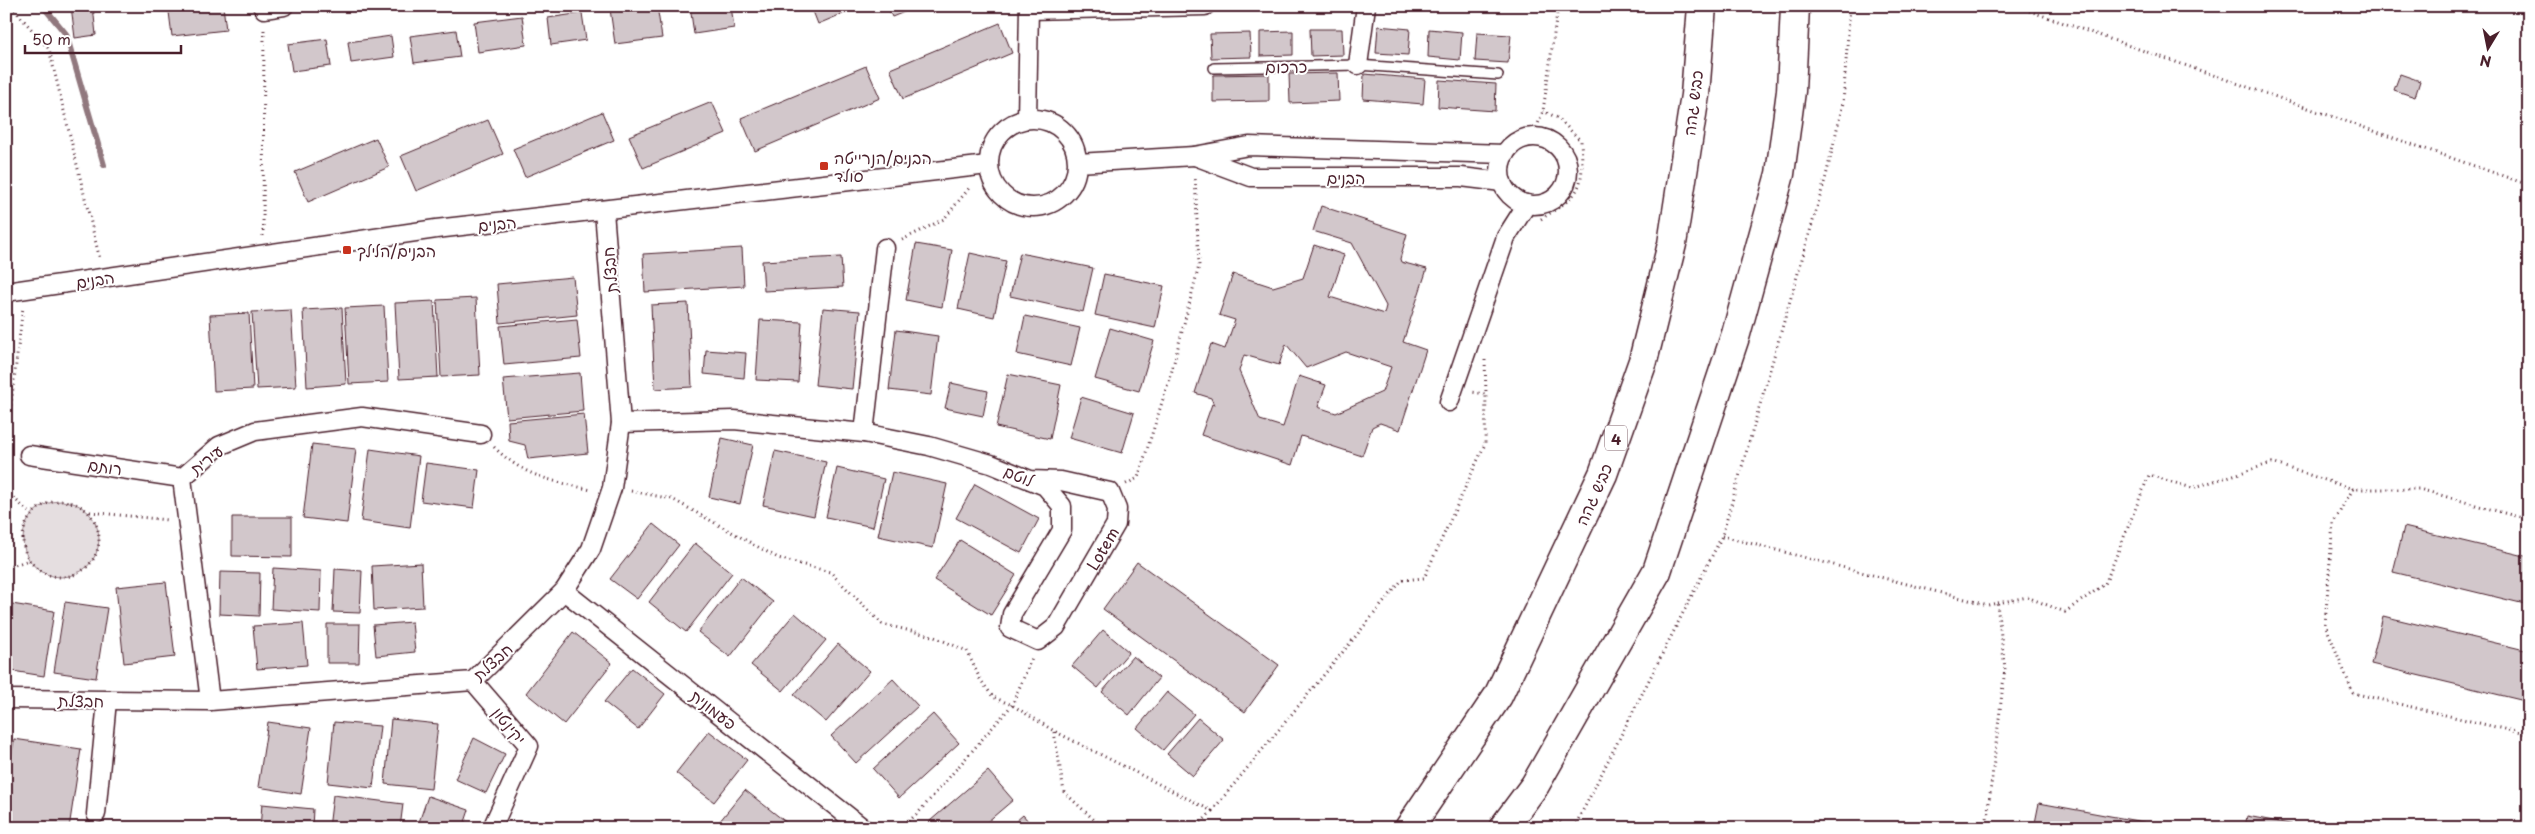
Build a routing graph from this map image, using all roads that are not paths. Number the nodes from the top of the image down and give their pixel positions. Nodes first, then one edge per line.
1 (284, 6) edge
2 (1205, 6) edge
3 (1366, 6) edge
4 (1702, 6) edge
5 (1796, 6) edge
6 (263, 8) edge
7 (1029, 8) edge
8 (1358, 65) junction
9 (1214, 68) dead end
10 (1498, 75) dead end
11 (1027, 119) junction
12 (1505, 154) junction
13 (1194, 156) junction
14 (1078, 162) junction
15 (988, 165) junction
16 (1502, 182) junction
17 (1527, 204) junction
18 (604, 211) junction
19 (885, 248) road end
20 (6, 292) edge
21 (1451, 396) road end
22 (621, 423) junction
23 (864, 433) junction
24 (481, 434) road end
25 (29, 455) dead end
26 (182, 478) junction
27 (1030, 480) junction
28 (564, 591) junction
29 (1038, 641) joint
30 (473, 682) junction
31 (6, 699) edge
32 (107, 701) junction
33 (210, 701) junction
34 (96, 814) dead end
35 (492, 828) edge
36 (863, 828) edge
37 (1409, 828) edge
38 (1503, 828) edge

1 - 6 street
2 - 7 street
3 - 8 street
4 - 37 highway, כביש גהה / 4
5 - 38 highway
7 - 11 street
8 - 9 lane, כרכום
8 - 10 lane, כרכום
11 - 14 street
11 - 15 street
12 - 13 street, הבנים
12 - 16 street
12 - 17 street
13 - 14 street, הבנים
13 - 16 street, הבנים
14 - 15 street
15 - 18 street, הבנים
16 - 17 street
17 - 21 street
18 - 20 street, הבנים
18 - 22 street, חבצלת
19 - 23 street
22 - 23 street, לוטם
22 - 28 street, חבצלת
23 - 27 street, לוטם
24 - 26 street, עירית
25 - 26 street, רותם
26 - 33 street, עירית
27 - 29 street, לוטם
27 - 29 street, Lotem
28 - 30 street, חבצלת
28 - 36 street, פעמונית
30 - 33 street, חבצלת
30 - 35 street, יקינטון
31 - 32 street, חבצלת
32 - 33 street, חבצלת
32 - 34 street

